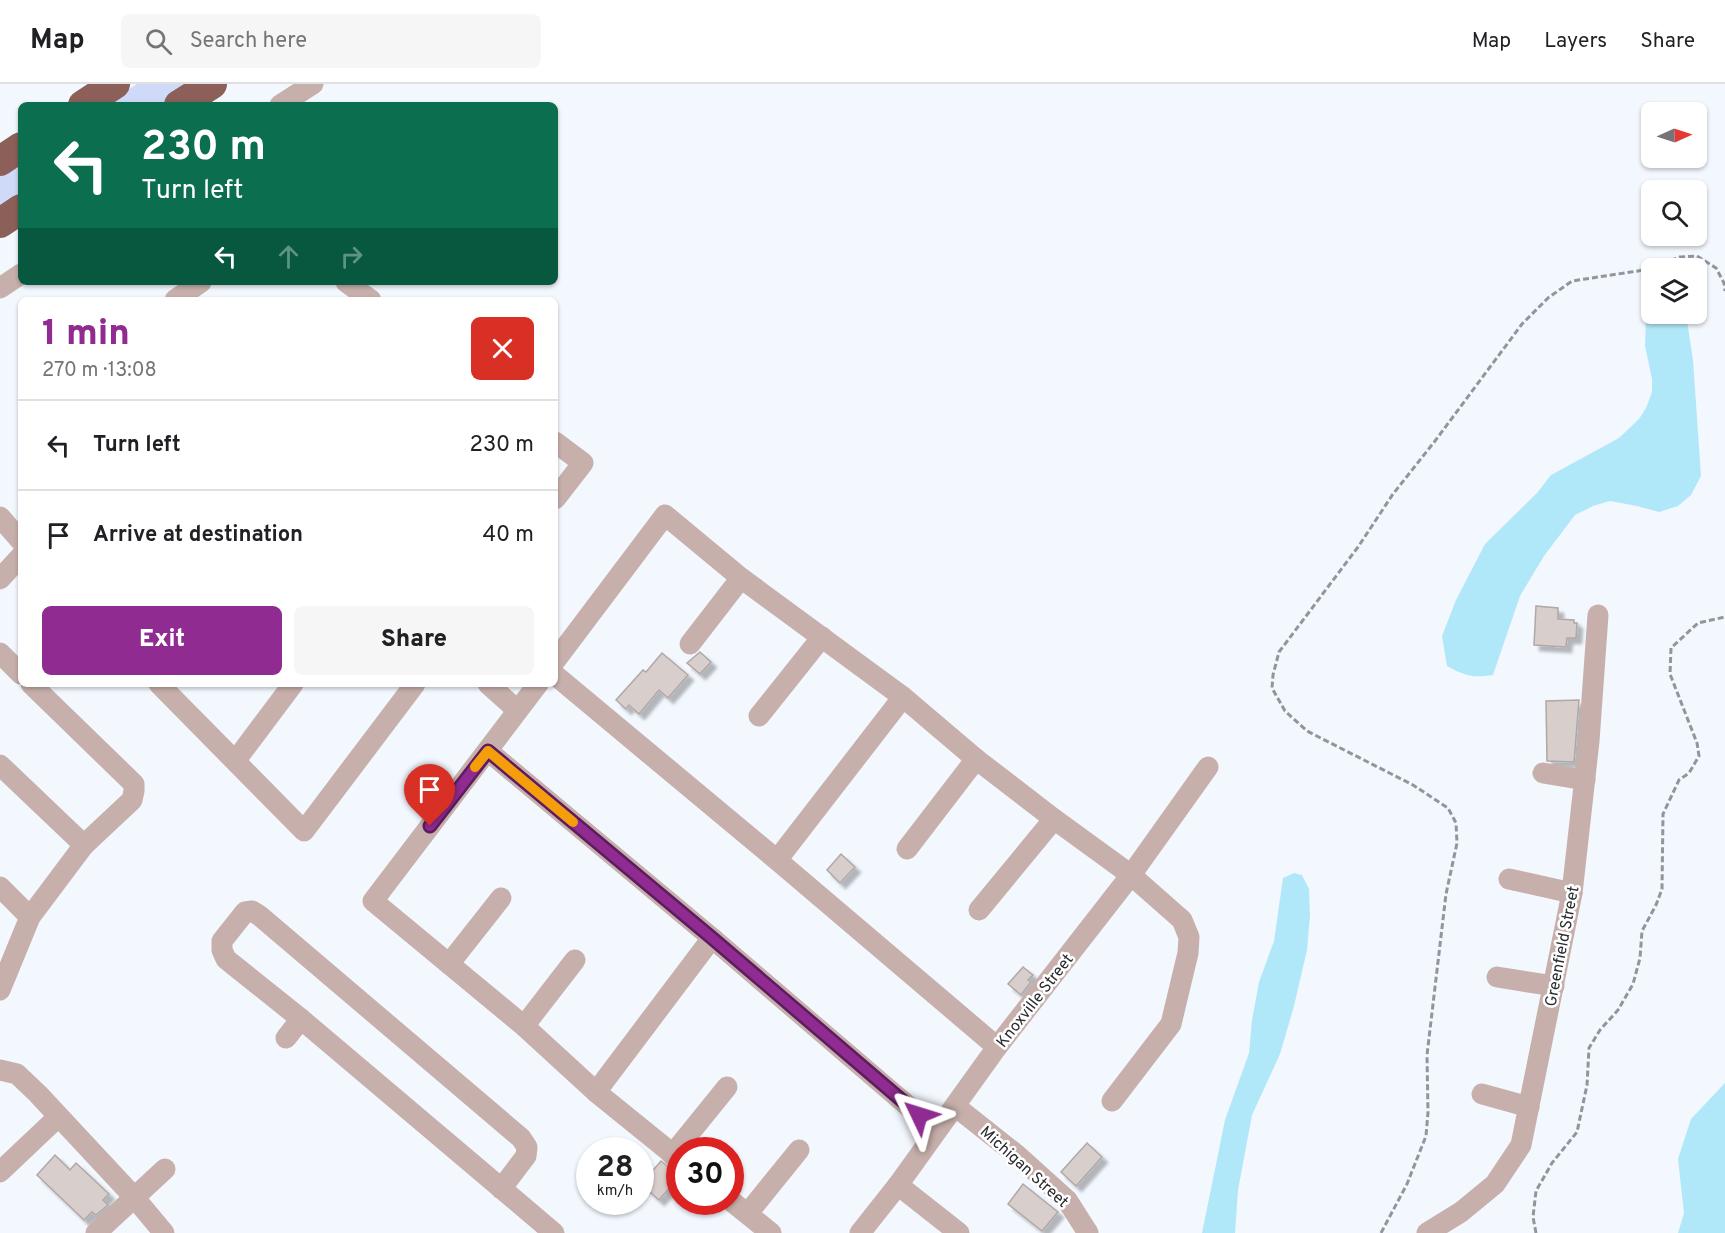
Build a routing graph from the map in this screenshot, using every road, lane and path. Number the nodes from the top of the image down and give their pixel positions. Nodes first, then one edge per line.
1 (115, 84) edge
2 (212, 84) edge
3 (313, 84) edge
4 (88, 102) edge
5 (184, 102) edge
6 (285, 102) edge
7 (18, 149) edge
8 (0, 161) edge
9 (18, 211) edge
10 (0, 223) edge
11 (18, 276) edge
12 (347, 287) edge
13 (0, 288) edge
14 (199, 290) edge
15 (1725, 291) edge
16 (182, 297) edge
17 (365, 297) edge
18 (558, 444) edge
19 (558, 495) edge
20 (0, 517) edge
21 (18, 538) edge
22 (18, 559) edge
23 (741, 578) junction
24 (0, 579) edge
25 (1598, 615) dead end
26 (1725, 617) edge
27 (822, 637) junction
28 (690, 644) dead end
29 (0, 653) edge
30 (558, 657) edge
31 (18, 671) edge
32 (558, 678) edge
33 (34, 687) edge
34 (165, 687) edge
35 (292, 687) edge
36 (413, 687) edge
37 (491, 687) edge
38 (535, 687) edge
39 (903, 697) junction
40 (517, 710) junction
41 (759, 716) dead end
42 (488, 751) junction
43 (976, 759) junction
44 (236, 760) junction
45 (0, 765) edge
46 (1208, 767) dead end
47 (1544, 773) dead end
48 (1585, 780) junction
49 (1054, 819) junction
50 (84, 845) junction
51 (907, 849) dead end
52 (777, 860) junction
53 (1131, 875) junction
54 (1509, 879) dead end
55 (0, 887) edge
56 (1572, 893) junction
57 (501, 898) dead end
58 (979, 910) dead end
59 (30, 917) junction
60 (712, 938) junction
61 (575, 960) dead end
62 (449, 964) junction
63 (1497, 977) dead end
64 (1554, 986) junction
65 (0, 990) edge
66 (301, 1019) junction
67 (524, 1026) junction
68 (286, 1038) dead end
69 (997, 1047) junction
70 (0, 1070) edge
71 (728, 1087) dead end
72 (596, 1092) junction
73 (1482, 1094) dead end
74 (1112, 1101) dead end
75 (956, 1106) junction
76 (1529, 1107) junction
77 (58, 1117) junction
78 (936, 1130) junction
79 (691, 1137) edge
80 (666, 1149) edge
81 (799, 1150) dead end
82 (165, 1169) dead end
83 (0, 1172) edge
84 (898, 1185) junction
85 (501, 1189) junction
86 (134, 1197) junction
87 (744, 1210) edge
88 (748, 1213) junction
89 (96, 1233) edge
90 (164, 1233) edge
91 (554, 1233) edge
92 (771, 1233) edge
93 (860, 1233) edge
94 (958, 1233) edge
95 (1088, 1233) edge
96 (1381, 1233) edge
97 (1427, 1233) edge
98 (1536, 1233) edge

1 - 4 highway
2 - 5 highway
3 - 6 street
7 - 8 highway
9 - 10 highway
11 - 13 street
12 - 17 street
14 - 16 street
15 - 96 path
18 - 19 street
20 - 21 street
22 - 24 street
23 - 27 street
23 - 28 street
23 - 30 street
25 - 48 street, Greenfield Street
26 - 98 path
27 - 39 street
27 - 41 street
29 - 31 street
32 - 52 street
33 - 50 street
34 - 44 street
35 - 44 street
36 - 44 street
37 - 40 street
38 - 40 street
39 - 43 street
39 - 52 street
40 - 42 street
42 - 60 street
42 - 62 street
43 - 49 street
43 - 51 street
45 - 50 street
46 - 53 street, Knoxville Street
47 - 48 street
48 - 56 street, Greenfield Street
49 - 53 street
49 - 58 street
50 - 59 street
52 - 69 street
53 - 69 street, Knoxville Street
53 - 74 street
54 - 56 street
55 - 59 street
56 - 64 street, Greenfield Street
57 - 62 street
59 - 65 street
60 - 72 street
60 - 78 street
61 - 67 street
62 - 67 street
63 - 64 street
64 - 76 street, Greenfield Street
66 - 68 street
66 - 85 street
66 - 85 street
67 - 72 street
69 - 75 street, Knoxville Street
70 - 77 street
71 - 79 street
72 - 80 street
73 - 76 street
75 - 78 street, Knoxville Street
75 - 95 street, Michigan Street
76 - 97 street, Greenfield Street
77 - 83 street
77 - 86 street
78 - 84 street, Knoxville Street
81 - 88 street
82 - 86 street
84 - 93 street, Knoxville Street
84 - 94 street
85 - 91 street
86 - 89 street
86 - 90 street
87 - 88 street
88 - 92 street

